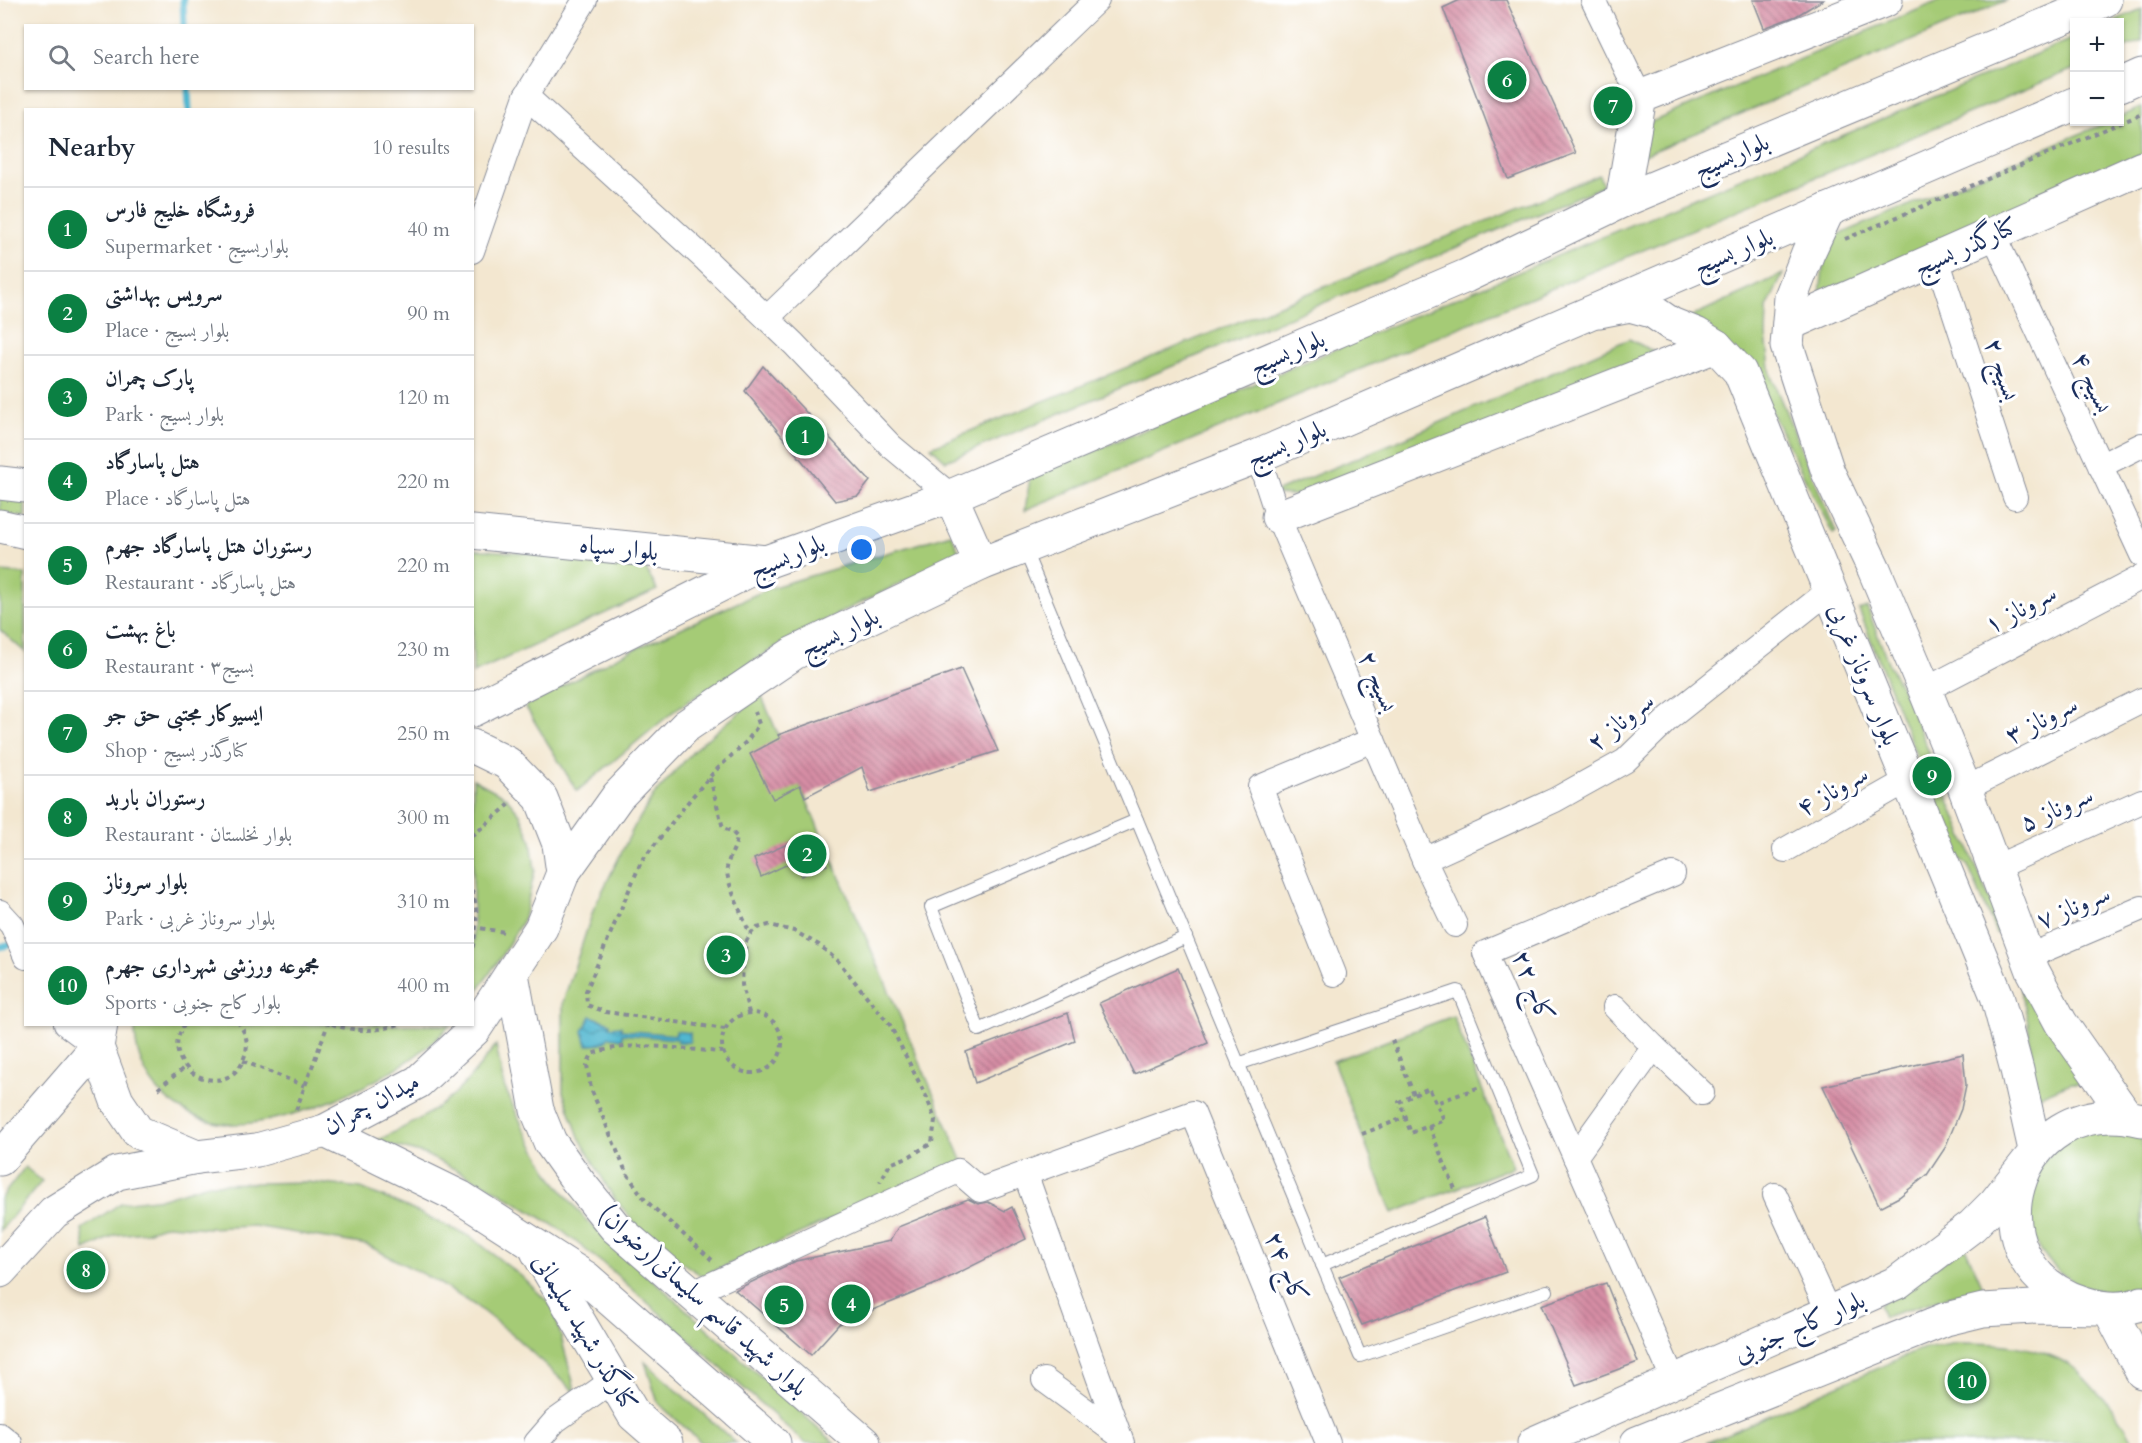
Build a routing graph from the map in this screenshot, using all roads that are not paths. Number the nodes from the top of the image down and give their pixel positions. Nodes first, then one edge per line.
1 (585, 0) edge
2 (1097, 0) edge
3 (1593, 0) edge
4 (1886, 0) edge
5 (2104, 0) edge
6 (2142, 75) edge
7 (2124, 83) edge
8 (526, 96) junction
9 (1640, 97) junction
10 (2070, 106) edge
11 (2142, 168) edge
12 (1622, 201) junction
13 (1828, 210) junction
14 (1993, 234) junction
15 (474, 246) edge
16 (1937, 259) junction
17 (1583, 315) junction
18 (767, 318) junction
19 (1789, 324) junction
20 (1716, 346) junction
21 (2142, 445) edge
22 (1258, 456) junction
23 (2100, 466) junction
24 (0, 483) edge
25 (24, 486) edge
26 (951, 496) junction
27 (2015, 497) dead end
28 (1278, 517) junction
29 (0, 526) edge
30 (24, 526) edge
31 (24, 532) edge
32 (474, 532) edge
33 (1024, 547) junction
34 (2142, 555) edge
35 (766, 562) junction
36 (981, 564) junction
37 (1874, 569) junction
38 (2142, 577) edge
39 (1830, 590) junction
40 (1925, 690) junction
41 (2142, 700) edge
42 (474, 709) edge
43 (1373, 740) junction
44 (474, 747) edge
45 (1908, 780) junction
46 (1965, 789) junction
47 (2142, 801) edge
48 (1137, 820) junction
49 (1785, 850) dead end
50 (1424, 860) junction
51 (1994, 868) junction
52 (563, 873) junction
53 (1673, 874) dead end
54 (2142, 908) edge
55 (0, 912) edge
56 (1455, 925) dead end
57 (1186, 937) junction
58 (22, 947) edge
59 (2027, 957) junction
60 (1987, 970) junction
61 (512, 974) junction
62 (1334, 974) dead end
63 (1615, 1007) dead end
64 (72, 1026) edge
65 (99, 1036) edge
66 (1654, 1047) junction
67 (1238, 1064) junction
68 (1702, 1093) dead end
69 (2135, 1119) edge
70 (325, 1131) junction
71 (2032, 1155) junction
72 (197, 1157) junction
73 (1575, 1157) junction
74 (0, 1159) edge
75 (1025, 1173) junction
76 (1775, 1195) dead end
77 (533, 1244) junction
78 (1322, 1265) junction
79 (0, 1270) edge
80 (1547, 1291) dead end
81 (692, 1294) junction
82 (2142, 1303) edge
83 (2104, 1309) junction
84 (1834, 1310) junction
85 (1859, 1353) junction
86 (2142, 1372) edge
87 (613, 1380) junction
88 (1044, 1380) dead end
89 (1674, 1381) junction
90 (0, 1435) edge
91 (1121, 1439) edge
92 (10, 1443) edge
93 (536, 1443) edge
94 (666, 1443) edge
95 (774, 1443) edge
96 (864, 1443) edge
97 (1328, 1443) edge
98 (1534, 1443) edge
99 (1637, 1443) edge

1 - 8 street
2 - 18 street
3 - 9 street
4 - 9 main road
5 - 12 main road, بلواربسیج
6 - 7 main road
8 - 15 street
8 - 18 street
9 - 12 main road
10 - 13 main road, بلوار بسیج
11 - 14 main road, کنارگذر بسیج
12 - 26 main road, بلواربسیج
13 - 17 main road, بلوار بسیج
13 - 19 main road, بلوار سروناز غربی
14 - 16 main road, کنارگذر بسیج
14 - 23 street, بسیج ۴
16 - 19 main road, کنارگذر بسیج
16 - 27 street, بسیج ۲
17 - 20 main road, بلوار سروناز غربی
17 - 22 main road, بلوار بسیج
18 - 26 street
19 - 37 main road, بلوار سروناز غربی
20 - 28 main road
20 - 39 main road, بلوار سروناز غربی
21 - 23 street
22 - 28 street, بسیج ۲
22 - 33 main road, بلوار بسیج
23 - 34 street, بسیج ۴
24 - 25 main road
26 - 35 main road, بلواربسیج
26 - 36 main road
28 - 43 street, بسیج ۲
29 - 30 main road
29 - 31 main road
32 - 35 main road, بلوار سپاه
33 - 36 main road, بلوار بسیج
33 - 48 lane
35 - 42 main road, بلواربسیج
36 - 52 main road, بلوار بسیج
37 - 39 main road
37 - 40 main road, بلوار سروناز غربی
38 - 40 street, سروناز ۱
39 - 45 main road, بلوار سروناز غربی
39 - 50 street, سروناز ۲
40 - 46 main road, بلوار سروناز غربی
41 - 46 street, سروناز ۳
43 - 50 street, بسیج ۲
43 - 62 street
44 - 52 main road, میدان چمران
45 - 49 street, سروناز ۴
45 - 60 main road, بلوار سروناز غربی
46 - 51 main road, بلوار سروناز غربی
47 - 51 street, سروناز ۵
48 - 57 lane
48 - 57 lane
50 - 56 street, بسیج ۲
51 - 59 main road, بلوار سروناز غربی
52 - 61 main road, میدان چمران
53 - 73 street, کاج ۲۲
54 - 59 street, سروناز ۷
55 - 58 street
57 - 67 lane
59 - 60 main road
59 - 69 main road, بلوار سروناز غربی
60 - 71 main road, بلوار سروناز غربی
61 - 70 main road, میدان چمران
61 - 81 main road, بلوار شهید قاسم سلیمانی(رضوان)
63 - 66 street
64 - 65 street
65 - 72 main road, میدان چمران
65 - 74 main road
66 - 68 street
66 - 73 street
67 - 78 lane
67 - 78 lane
69 - 71 main road
70 - 72 main road, میدان چمران
70 - 77 main road
71 - 83 main road
71 - 84 main road, بلوار کاج جنوبی
72 - 79 main road
73 - 89 street, کاج ۲۲
75 - 81 street
75 - 91 street
75 - 97 street, کاج ۲۴
76 - 84 street
77 - 87 main road, کنارگذر شهید سلیمانی
77 - 95 main road
78 - 80 lane
81 - 96 main road, بلوار شهید قاسم سلیمانی(رضوان)
82 - 83 main road
83 - 85 main road, بلوار کاج جنوبی
83 - 86 main road
84 - 85 main road
84 - 89 main road, بلوار کاج جنوبی
85 - 99 main road, بلوار کاج جنوبی
87 - 93 street
87 - 94 main road, کنارگذر شهید سلیمانی
88 - 91 street
89 - 98 main road, بلوار کاج جنوبی
90 - 92 street

